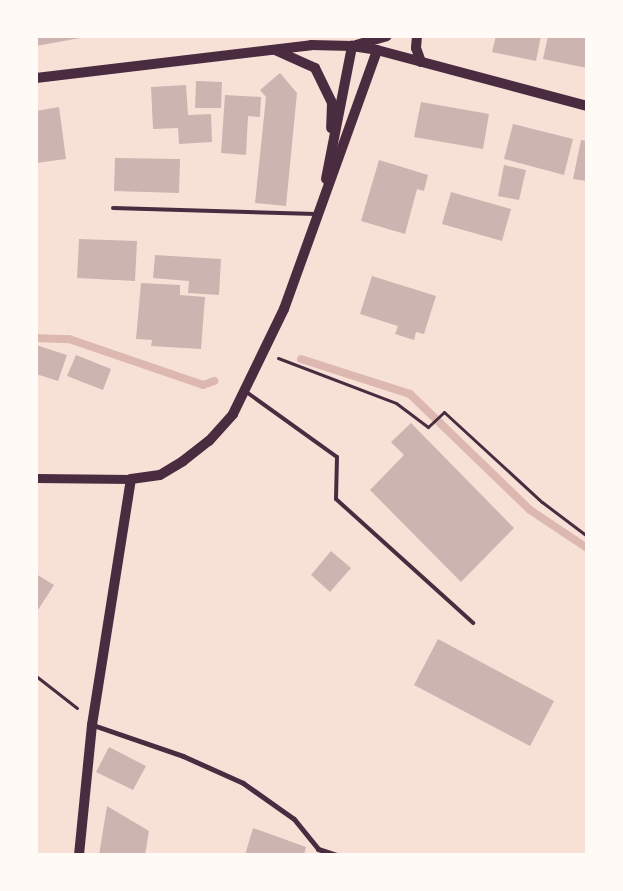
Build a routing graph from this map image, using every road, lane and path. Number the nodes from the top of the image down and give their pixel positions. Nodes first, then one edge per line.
1 (387, 36) edge
2 (417, 36) edge
3 (352, 46) junction
4 (274, 50) junction
5 (377, 50) junction
6 (421, 62) junction
7 (36, 78) edge
8 (587, 106) edge
9 (331, 156) junction
10 (113, 208) dead end
11 (318, 214) junction
12 (263, 352) junction
13 (244, 391) junction
14 (36, 472) edge
15 (47, 476) junction
16 (36, 478) edge
17 (131, 479) junction
18 (587, 536) edge
19 (473, 623) dead end
20 (36, 676) edge
21 (92, 725) junction
22 (317, 852) edge
23 (79, 855) edge
24 (337, 855) edge

1 - 3 main road
2 - 6 main road
3 - 4 main road
3 - 5 main road
3 - 9 main road
4 - 7 main road
4 - 9 main road
5 - 6 main road
5 - 11 main road
6 - 8 main road
9 - 11 main road
10 - 11 lane
11 - 12 main road
12 - 13 main road
12 - 18 path
13 - 17 main road
13 - 19 lane
14 - 15 street
15 - 16 street
15 - 17 street
17 - 21 main road
20 - 21 path
21 - 22 street
21 - 23 main road
22 - 24 street

